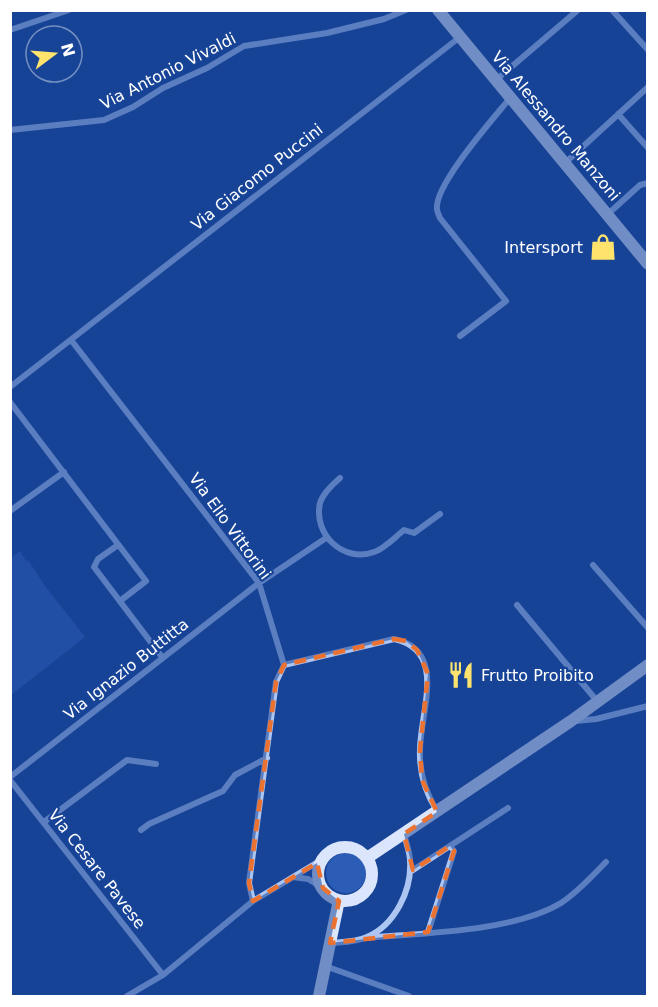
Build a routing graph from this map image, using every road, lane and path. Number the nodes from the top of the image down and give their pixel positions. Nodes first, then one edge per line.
1 (69, 10) edge
2 (406, 10) edge
3 (438, 10) edge
4 (578, 10) edge
5 (612, 10) edge
6 (10, 30) edge
7 (460, 37) junction
8 (648, 50) edge
9 (496, 80) junction
10 (648, 87) edge
11 (510, 97) junction
12 (618, 114) junction
13 (10, 130) edge
14 (648, 148) edge
15 (565, 163) junction
16 (648, 183) edge
17 (608, 214) junction
18 (648, 264) edge
19 (460, 336) dead end
20 (71, 340) junction
21 (10, 387) edge
22 (10, 402) edge
23 (64, 472) junction
24 (340, 478) dead end
25 (10, 511) edge
26 (440, 514) dead end
27 (326, 538) junction
28 (118, 545) junction
29 (593, 565) dead end
30 (259, 583) junction
31 (120, 601) junction
32 (517, 605) dead end
33 (648, 628) edge
34 (162, 657) junction
35 (284, 665) junction
36 (648, 665) edge
37 (598, 702) junction
38 (648, 706) edge
39 (571, 721) junction
40 (267, 758) junction
41 (156, 764) dead end
42 (10, 778) edge
43 (508, 808) dead end
44 (437, 812) junction
45 (44, 822) junction
46 (141, 830) dead end
47 (404, 834) junction
48 (450, 846) junction
49 (367, 858) junction
50 (323, 859) junction
51 (606, 862) dead end
52 (410, 872) junction
53 (293, 877) junction
54 (323, 888) junction
55 (339, 900) junction
56 (253, 901) junction
57 (428, 932) junction
58 (366, 938) junction
59 (330, 943) junction
60 (325, 966) junction
61 (163, 975) junction
62 (393, 993) edge
63 (127, 996) edge
64 (319, 996) edge
65 (407, 996) edge

1 - 6 street
2 - 13 street, Via Antonio Vivaldi
3 - 7 street, Via Alessandro Manzoni
4 - 9 street
5 - 8 street
7 - 9 street, Via Alessandro Manzoni
7 - 20 street, Via Giacomo Puccini
9 - 11 street, Via Alessandro Manzoni
10 - 12 street
11 - 15 street, Via Alessandro Manzoni
11 - 19 street
12 - 14 street
12 - 15 street
15 - 17 street, Via Alessandro Manzoni
16 - 17 street
17 - 18 street, Via Alessandro Manzoni
20 - 21 street, Via Giacomo Puccini
20 - 30 street, Via Elio Vittorini
22 - 23 street
23 - 25 street
23 - 28 street
24 - 27 street
26 - 27 street
27 - 30 street, Via Ignazio Buttitta
28 - 31 street
28 - 31 street
29 - 33 street
30 - 34 street, Via Ignazio Buttitta
30 - 35 street, Via Elio Vittorini
31 - 34 street
32 - 37 street
34 - 42 street, Via Ignazio Buttitta
35 - 40 street
35 - 44 street
36 - 37 street
37 - 39 street
38 - 39 street
39 - 44 street
40 - 46 street
40 - 56 street
41 - 45 street
42 - 45 street, Via Cesare Pavese
43 - 48 street
44 - 47 street
45 - 61 street, Via Cesare Pavese
47 - 49 street
47 - 52 street
48 - 52 street
48 - 57 street
49 - 50 street
49 - 55 street
50 - 53 street
50 - 54 street
51 - 57 street
52 - 58 street
53 - 54 street
53 - 56 street
54 - 55 street
55 - 59 street
56 - 61 street
57 - 58 street
58 - 59 street
59 - 60 street
60 - 62 street
60 - 64 street
61 - 63 street
62 - 65 street

